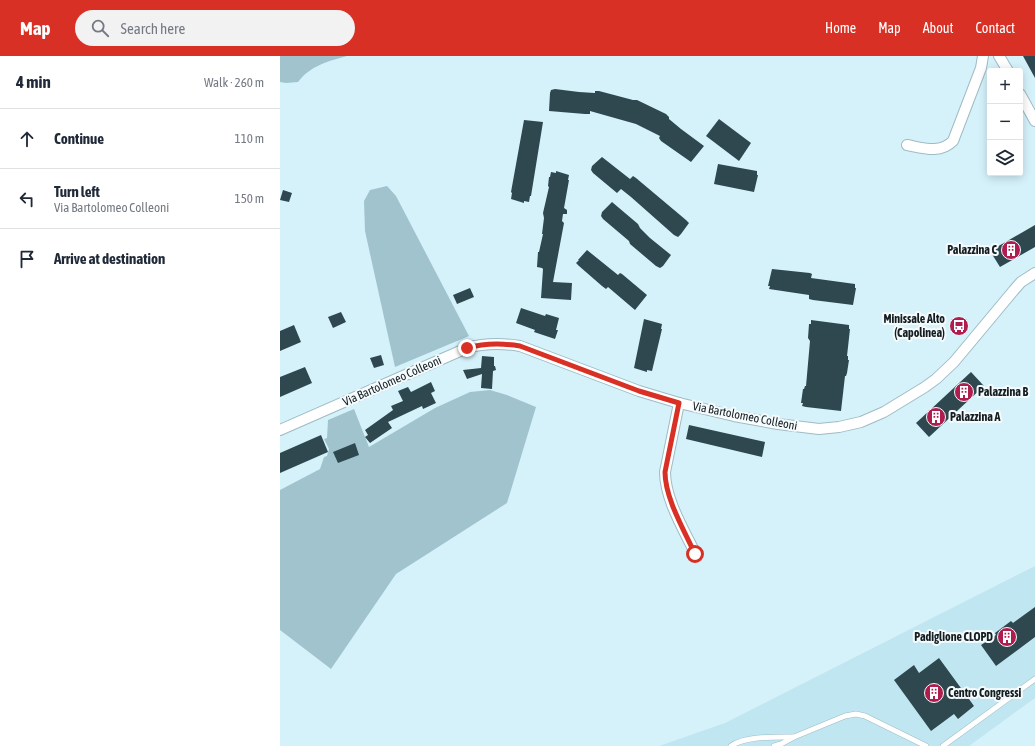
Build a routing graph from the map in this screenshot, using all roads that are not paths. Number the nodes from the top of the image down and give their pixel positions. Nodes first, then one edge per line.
1 (983, 56) edge
2 (999, 56) edge
3 (1006, 68) edge
4 (1023, 99) edge
5 (1035, 121) edge
6 (907, 145) dead end
7 (1035, 273) edge
8 (679, 403) junction
9 (280, 430) edge
10 (695, 554) dead end
11 (1035, 679) edge
12 (794, 737) junction
13 (731, 746) edge
14 (774, 746) edge
15 (926, 746) edge
16 (943, 746) edge

1 - 6 street
2 - 3 street
4 - 5 street
7 - 8 street, Via Bartolomeo Colleoni
8 - 9 street, Via Bartolomeo Colleoni
8 - 10 street
11 - 16 lane
12 - 13 lane
12 - 14 lane
12 - 15 lane

